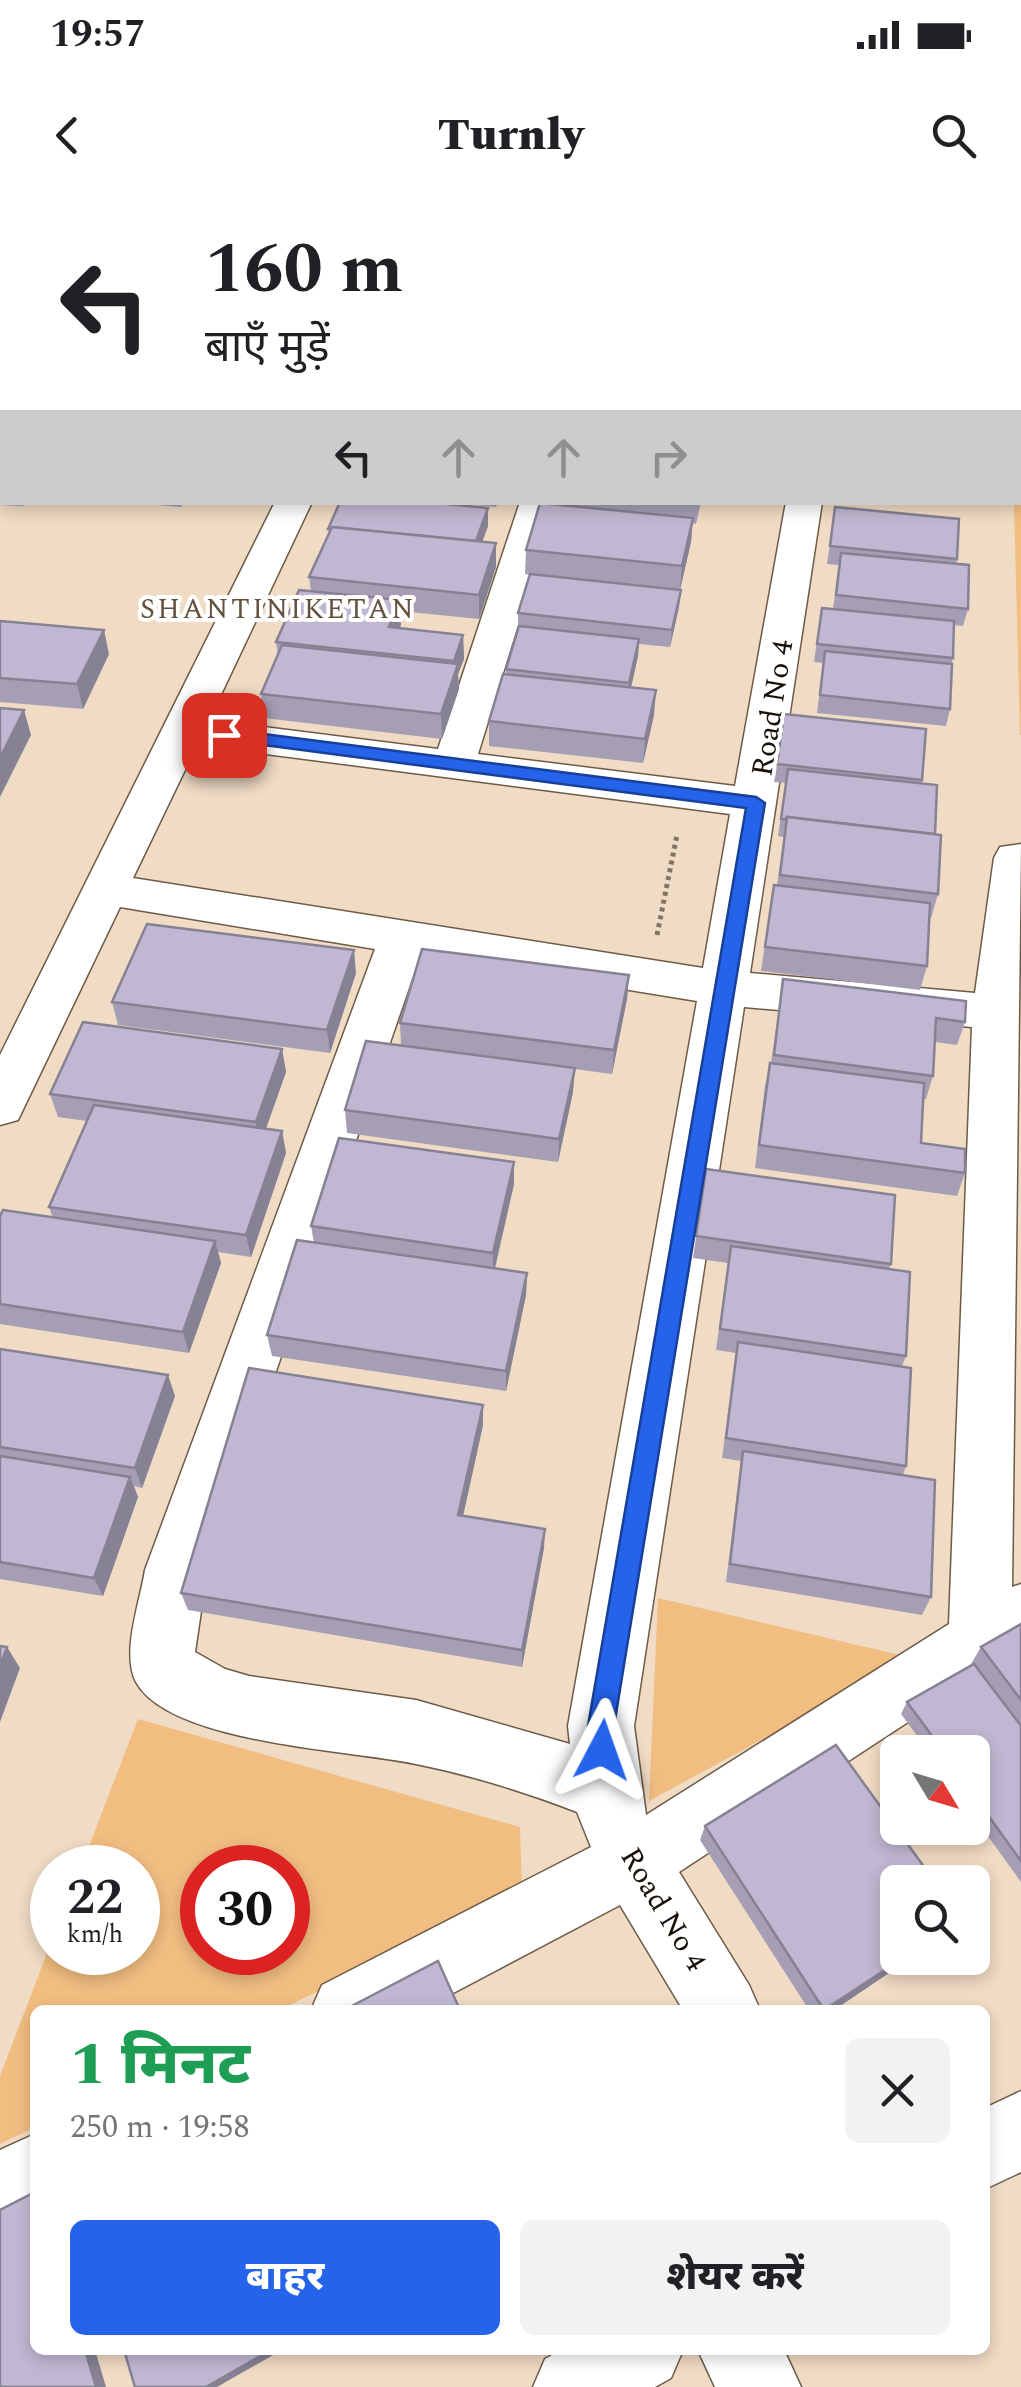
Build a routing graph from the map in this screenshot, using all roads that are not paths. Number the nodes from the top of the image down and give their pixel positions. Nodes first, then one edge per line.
1 (293, 505) edge
2 (537, 505) edge
3 (804, 505) edge
4 (185, 730) junction
5 (454, 764) junction
6 (756, 803) junction
7 (1016, 858) dead end
8 (108, 890) junction
9 (404, 937) junction
10 (724, 988) junction
11 (997, 1012) junction
12 (0, 1106) edge
13 (1000, 1626) edge
14 (606, 1790) junction
15 (633, 1862) junction
16 (357, 2005) edge
17 (721, 2005) edge
18 (1021, 2128) edge
19 (990, 2149) edge
20 (30, 2175) edge
21 (0, 2190) edge
22 (634, 2355) edge
23 (741, 2355) edge
24 (573, 2387) edge
25 (761, 2387) edge

1 - 4 street
2 - 5 street
3 - 6 street, Road No 4
4 - 5 street
4 - 8 street
5 - 6 street
6 - 10 street, Road No 4
7 - 11 street
8 - 9 street
8 - 12 street
9 - 10 street
9 - 14 street
10 - 11 street
10 - 14 street, Road No 4
11 - 13 street
13 - 15 street
14 - 15 street, Road No 4
15 - 16 street
15 - 17 street, Road No 4
18 - 19 street
20 - 21 street
22 - 24 street
23 - 25 street

